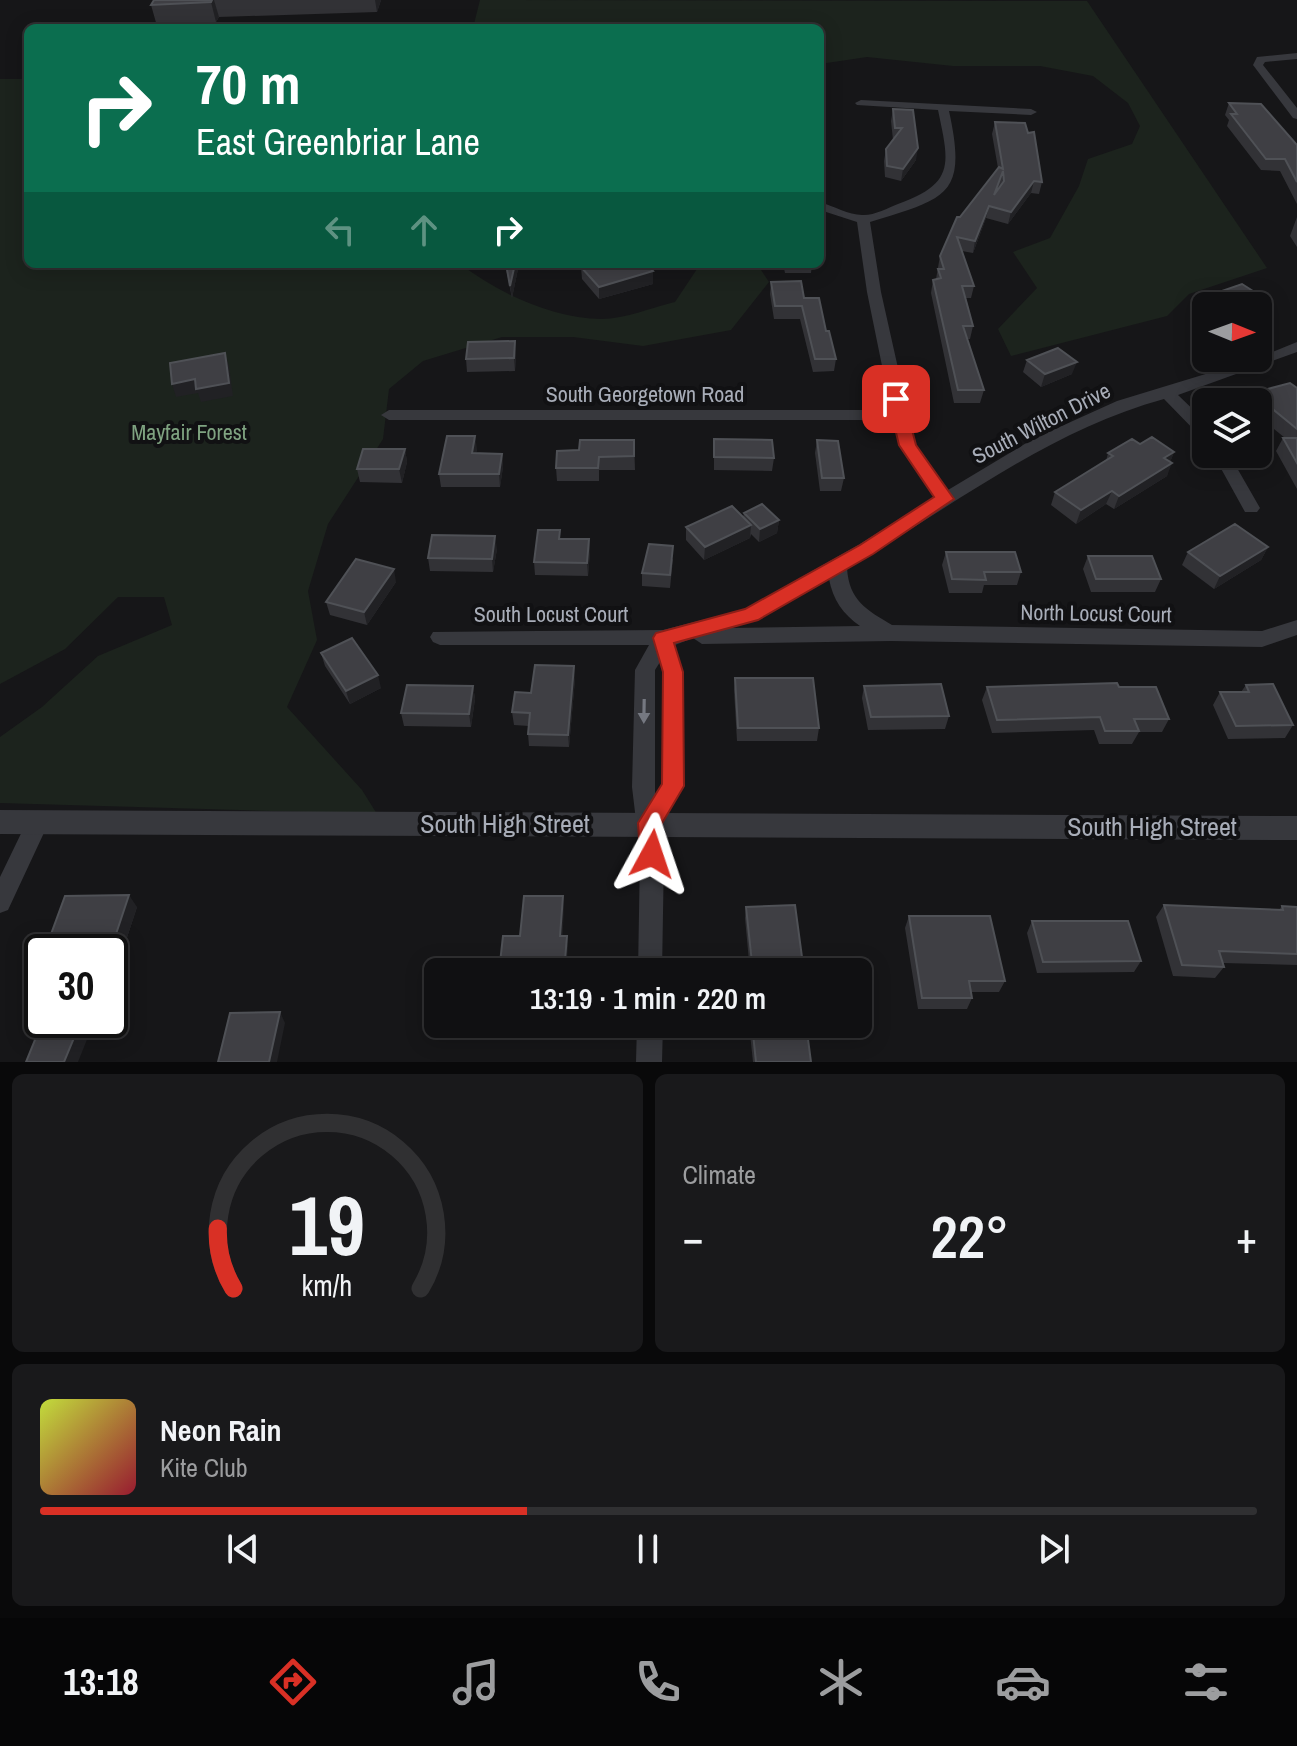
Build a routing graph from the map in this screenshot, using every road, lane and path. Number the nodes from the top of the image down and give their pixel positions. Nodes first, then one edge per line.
1 (1297, 56) edge
2 (861, 103) dead end
3 (943, 108) junction
4 (1031, 112) dead end
5 (1297, 116) edge
6 (824, 207) edge
7 (863, 220) junction
8 (1297, 347) edge
9 (1167, 393) junction
10 (389, 415) dead end
11 (900, 415) junction
12 (1192, 418) edge
13 (1229, 468) edge
14 (945, 499) junction
15 (1251, 508) dead end
16 (838, 566) junction
17 (1297, 627) edge
18 (891, 633) junction
19 (440, 637) dead end
20 (663, 638) junction
21 (0, 822) edge
22 (38, 822) junction
23 (650, 823) junction
24 (1297, 828) edge
25 (0, 902) edge
26 (650, 958) edge
27 (650, 1038) edge
28 (649, 1062) edge

1 - 5 street
2 - 3 street
3 - 4 street
3 - 7 street
6 - 7 street
7 - 11 street
8 - 9 street, South Wilton Drive
9 - 12 street
9 - 14 street, South Wilton Drive
10 - 11 street, South Georgetown Road
11 - 14 street
13 - 15 street
14 - 16 street, South Wilton Drive
16 - 18 street, North Locust Court
16 - 20 street, South Wilton Drive
17 - 18 street, North Locust Court
18 - 20 street, North Locust Court
19 - 20 street, South Locust Court
20 -> 23 street
20 - 23 street
21 - 22 street, South High Street
22 - 23 street, South High Street
22 - 25 street
23 - 24 street, South High Street
23 - 26 street
27 - 28 street

